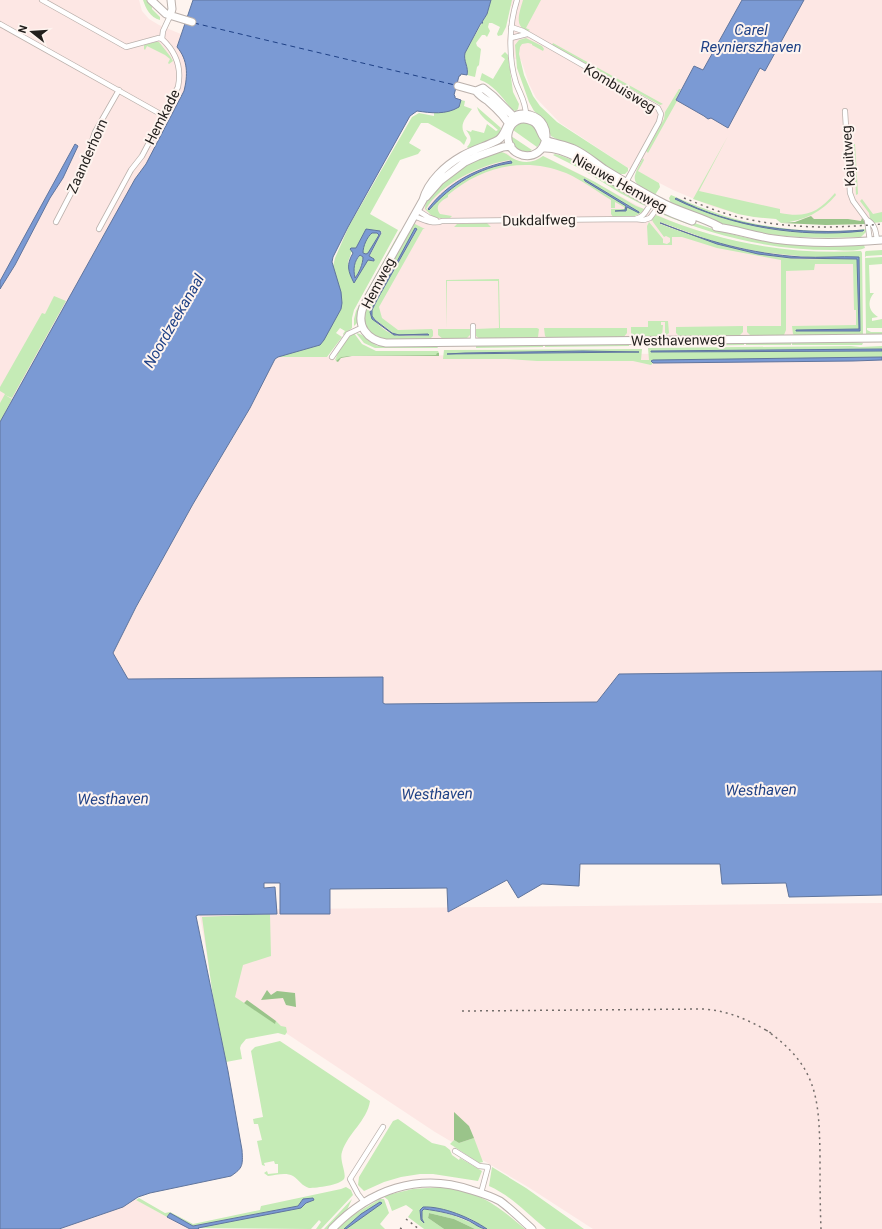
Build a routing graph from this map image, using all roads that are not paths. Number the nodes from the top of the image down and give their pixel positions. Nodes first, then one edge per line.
1 (42, 0) edge
2 (151, 0) edge
3 (171, 0) edge
4 (517, 0) edge
5 (170, 16) junction
6 (192, 22) dead end
7 (0, 24) edge
8 (511, 28) junction
9 (527, 34) junction
10 (511, 38) junction
11 (162, 39) junction
12 (458, 86) dead end
13 (119, 90) junction
14 (845, 111) dead end
15 (164, 116) junction
16 (516, 120) junction
17 (505, 137) junction
18 (546, 140) junction
19 (511, 146) junction
20 (543, 148) junction
21 (499, 149) junction
22 (565, 153) junction
23 (625, 185) junction
24 (423, 200) junction
25 (651, 203) junction
26 (659, 204) junction
27 (416, 213) junction
28 (636, 219) junction
29 (56, 222) dead end
30 (99, 229) dead end
31 (876, 240) edge
32 (473, 326) dead end
33 (363, 327) junction
34 (882, 338) edge
35 (473, 342) junction
36 (332, 357) dead end
37 (383, 1126) dead end
38 (455, 1151) dead end
39 (481, 1193) junction
40 (364, 1202) junction
41 (332, 1229) edge
42 (532, 1229) edge

1 - 11 street
2 - 5 street
3 - 5 street
4 - 8 street
5 - 6 street
5 - 11 street
7 - 13 street
8 - 9 street, Kombuisweg
8 - 10 street
9 - 10 street
9 - 23 street, Kombuisweg
10 - 16 street
11 - 15 street, Hemkade
12 - 16 street
13 - 15 street
13 - 29 street, Zaanderhorn
14 - 31 street, Kajuitweg
15 - 30 street, Hemkade
16 - 17 street
16 - 18 street
17 - 19 street
17 - 24 street, Hemweg
18 - 20 street
18 - 23 street, Nieuwe Hemweg
19 - 20 street
19 - 21 street, Hemweg
20 - 22 street, Nieuwe Hemweg
21 - 22 street
21 - 24 street, Hemweg
22 - 23 street, Nieuwe Hemweg
23 - 25 street, Nieuwe Hemweg
23 - 26 street, Nieuwe Hemweg
24 - 27 street, Hemweg
25 - 26 street, Nieuwe Hemweg
25 - 28 street
26 - 28 street, Dukdalfweg
26 - 31 street, Nieuwe Hemweg
27 - 28 street, Dukdalfweg
27 - 33 street, Hemweg
32 - 35 street
33 - 35 street, Westhavenweg
33 - 36 street, Hemweg
34 - 35 street, Westhavenweg
37 - 40 street
38 - 39 street
39 - 40 street
39 - 42 street
40 - 41 street

